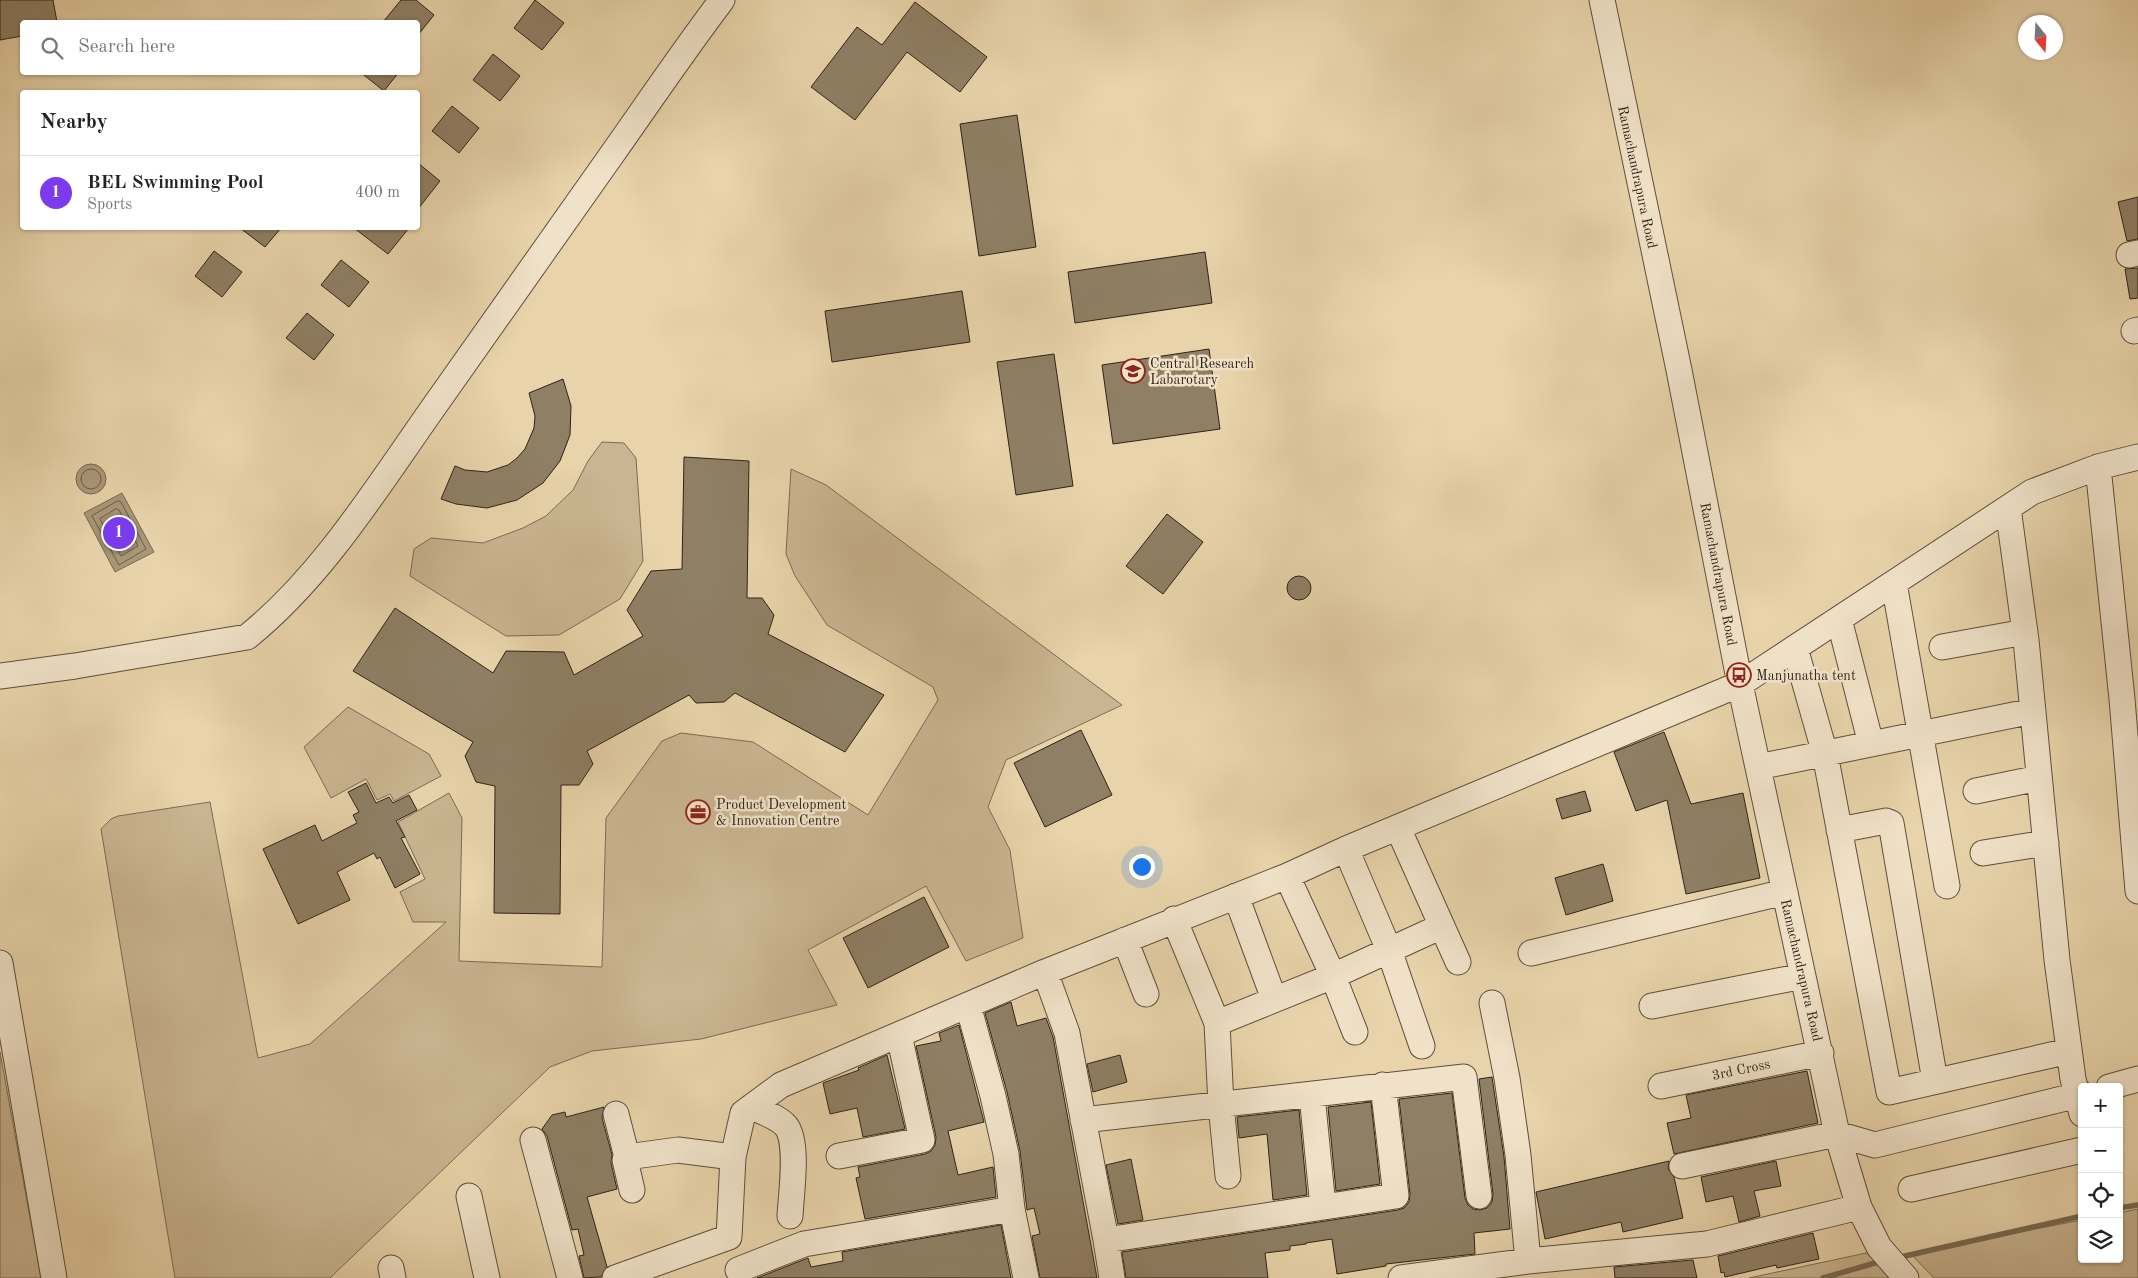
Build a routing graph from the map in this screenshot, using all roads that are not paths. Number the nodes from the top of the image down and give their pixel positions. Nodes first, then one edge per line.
1 (722, 0) edge
2 (1602, 0) edge
3 (2138, 458) edge
4 (2098, 467) junction
5 (2008, 508) junction
6 (1894, 583) junction
7 (1839, 619) junction
8 (2025, 632) junction
9 (2127, 635) edge
10 (1942, 647) dead end
11 (1795, 648) junction
12 (0, 676) edge
13 (1740, 684) junction
14 (2033, 711) junction
15 (1920, 733) junction
16 (2132, 742) edge
17 (1871, 744) junction
18 (1825, 754) junction
19 (1758, 767) junction
20 (2039, 778) junction
21 (1976, 791) dead end
22 (1398, 828) junction
23 (1839, 830) junction
24 (2135, 830) edge
25 (2046, 843) junction
26 (1346, 849) junction
27 (1983, 853) dead end
28 (1287, 876) junction
29 (1947, 886) dead end
30 (2138, 891) edge
31 (1785, 892) junction
32 (1236, 896) junction
33 (1174, 919) junction
34 (1442, 926) junction
35 (1125, 940) junction
36 (1389, 950) junction
37 (1531, 953) dead end
38 (1458, 962) dead end
39 (0, 963) edge
40 (1045, 972) junction
41 (1333, 976) junction
42 (1803, 976) junction
43 (1146, 994) dead end
44 (1274, 999) junction
45 (1492, 1003) dead end
46 (968, 1005) junction
47 (1652, 1006) dead end
48 (1217, 1022) junction
49 (1355, 1032) dead end
50 (899, 1035) junction
51 (1422, 1046) dead end
52 (2069, 1051) junction
53 (1821, 1053) junction
54 (2138, 1079) edge
55 (1935, 1082) junction
56 (2123, 1083) edge
57 (1383, 1086) junction
58 (1661, 1086) dead end
59 (2078, 1092) edge
60 (1312, 1095) junction
61 (2078, 1101) edge
62 (1221, 1105) junction
63 (752, 1107) junction
64 (616, 1114) dead end
65 (1083, 1120) junction
66 (1837, 1134) junction
67 (533, 1140) dead end
68 (2078, 1151) edge
69 (733, 1156) junction
70 (839, 1156) dead end
71 (628, 1157) junction
72 (1682, 1166) dead end
73 (1228, 1176) dead end
74 (1911, 1189) dead end
75 (632, 1190) dead end
76 (469, 1196) dead end
77 (1479, 1196) dead end
78 (1323, 1207) junction
79 (1859, 1207) junction
80 (1012, 1209) junction
81 (790, 1216) dead end
82 (729, 1237) junction
83 (1106, 1240) junction
84 (1528, 1261) junction
85 (740, 1274) edge
86 (54, 1278) edge
87 (487, 1278) edge
88 (570, 1278) edge
89 (615, 1278) edge
90 (1026, 1278) edge
91 (1112, 1278) edge
92 (1401, 1278) edge
93 (1906, 1278) edge

1 - 12 street
2 - 13 street, Ramachandrapura Road
3 - 4 street
4 - 5 street
4 - 9 street
5 - 6 street
5 - 8 street
6 - 7 street
6 - 15 street
7 - 11 street
7 - 17 street
8 - 10 street
8 - 14 street
9 - 16 street
11 - 13 street
11 - 18 street
13 - 19 street, Ramachandrapura Road
13 - 22 street
14 - 15 street
14 - 20 street
15 - 17 street
15 - 29 street
16 - 24 street
17 - 18 street
18 - 19 street
18 - 23 street
19 - 31 street, Ramachandrapura Road
20 - 21 street
20 - 25 street
22 - 26 street
22 - 34 street
23 - 55 street
23 - 55 street
24 - 30 street
25 - 27 street
25 - 52 street
26 - 28 street
26 - 36 street
28 - 32 street
28 - 41 street
31 - 37 street
31 - 42 street, Ramachandrapura Road
32 - 33 street
32 - 44 street
33 - 35 street
33 - 48 street
34 - 36 street
34 - 38 street
35 - 40 street
35 - 43 street
36 - 41 street
36 - 51 street
39 - 86 street
40 - 46 street
40 - 65 street
41 - 44 street
41 - 49 street
42 - 47 street
42 - 53 street, Ramachandrapura Road
44 - 48 street
45 - 84 street
46 - 50 street
46 - 80 street
48 - 62 street
50 - 63 street
50 - 70 street
52 - 55 street
52 - 59 street
53 - 58 street, 3rd Cross
53 - 66 street, Ramachandrapura Road
54 - 56 street
57 - 60 street
57 - 77 street
57 - 78 street
60 - 62 street
60 - 78 street
61 - 66 street
62 - 65 street
62 - 73 street
63 - 69 street
63 - 81 street
64 - 71 street
65 - 83 street
66 - 72 street
66 - 79 street, Ramachandrapura Road
67 - 88 street
68 - 74 street
69 - 71 street
69 - 82 street
71 - 75 street
76 - 87 street
78 - 83 street
79 - 84 street
79 - 93 street, Ramachandrapura Road
80 - 85 street
80 - 90 street
82 - 85 street
82 - 89 street
83 - 91 street
84 - 92 street

